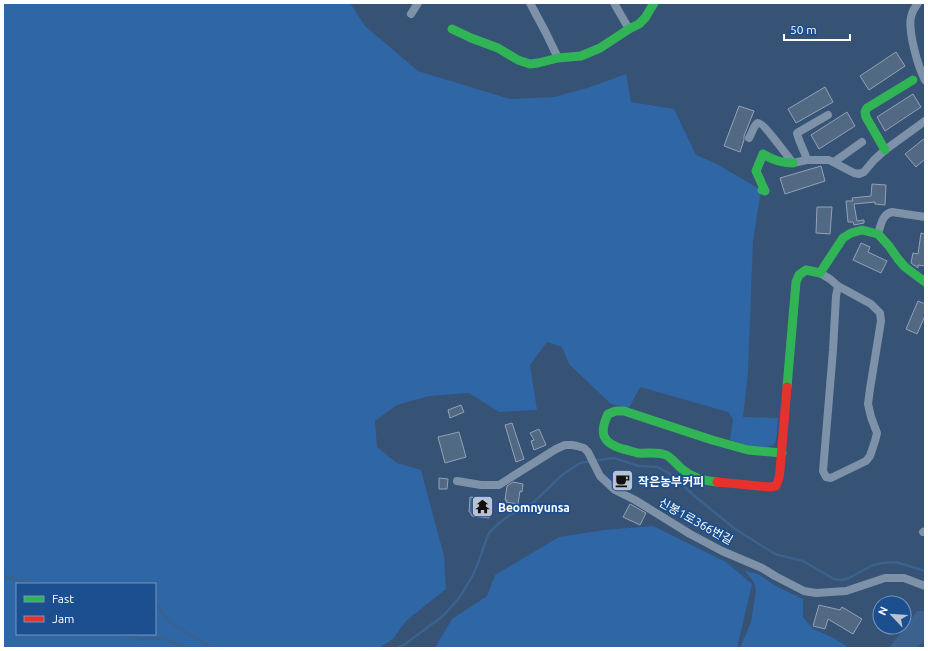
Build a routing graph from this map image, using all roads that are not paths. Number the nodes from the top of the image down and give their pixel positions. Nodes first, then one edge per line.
1 (418, 3) edge
2 (530, 3) edge
3 (614, 3) edge
4 (654, 3) edge
5 (918, 3) edge
6 (411, 14) dead end
7 (452, 29) dead end
8 (629, 29) junction
9 (558, 58) junction
10 (922, 71) edge
11 (913, 80) dead end
12 (925, 80) edge
13 (828, 115) dead end
14 (925, 121) edge
15 (749, 138) dead end
16 (862, 142) dead end
17 (885, 150) junction
18 (808, 160) junction
19 (834, 162) junction
20 (793, 163) junction
21 (762, 190) dead end
22 (925, 217) edge
23 (878, 234) junction
24 (820, 273) junction
25 (925, 282) edge
26 (838, 286) junction
27 (782, 453) junction
28 (457, 481) dead end
29 (925, 586) edge

1 - 6 street
2 - 9 street
3 - 8 street
4 - 8 street
5 - 10 street
7 - 9 street
8 - 9 street
10 - 12 street
11 - 17 street
13 - 18 street
14 - 17 street
15 - 20 street
16 - 19 street
17 - 19 street
18 - 19 street
18 - 20 street
20 - 21 street
22 - 23 street
23 - 24 street
23 - 25 street
24 - 26 street
24 - 27 street
26 - 26 street
27 - 27 street
28 - 29 street, 신봉1로366번길

